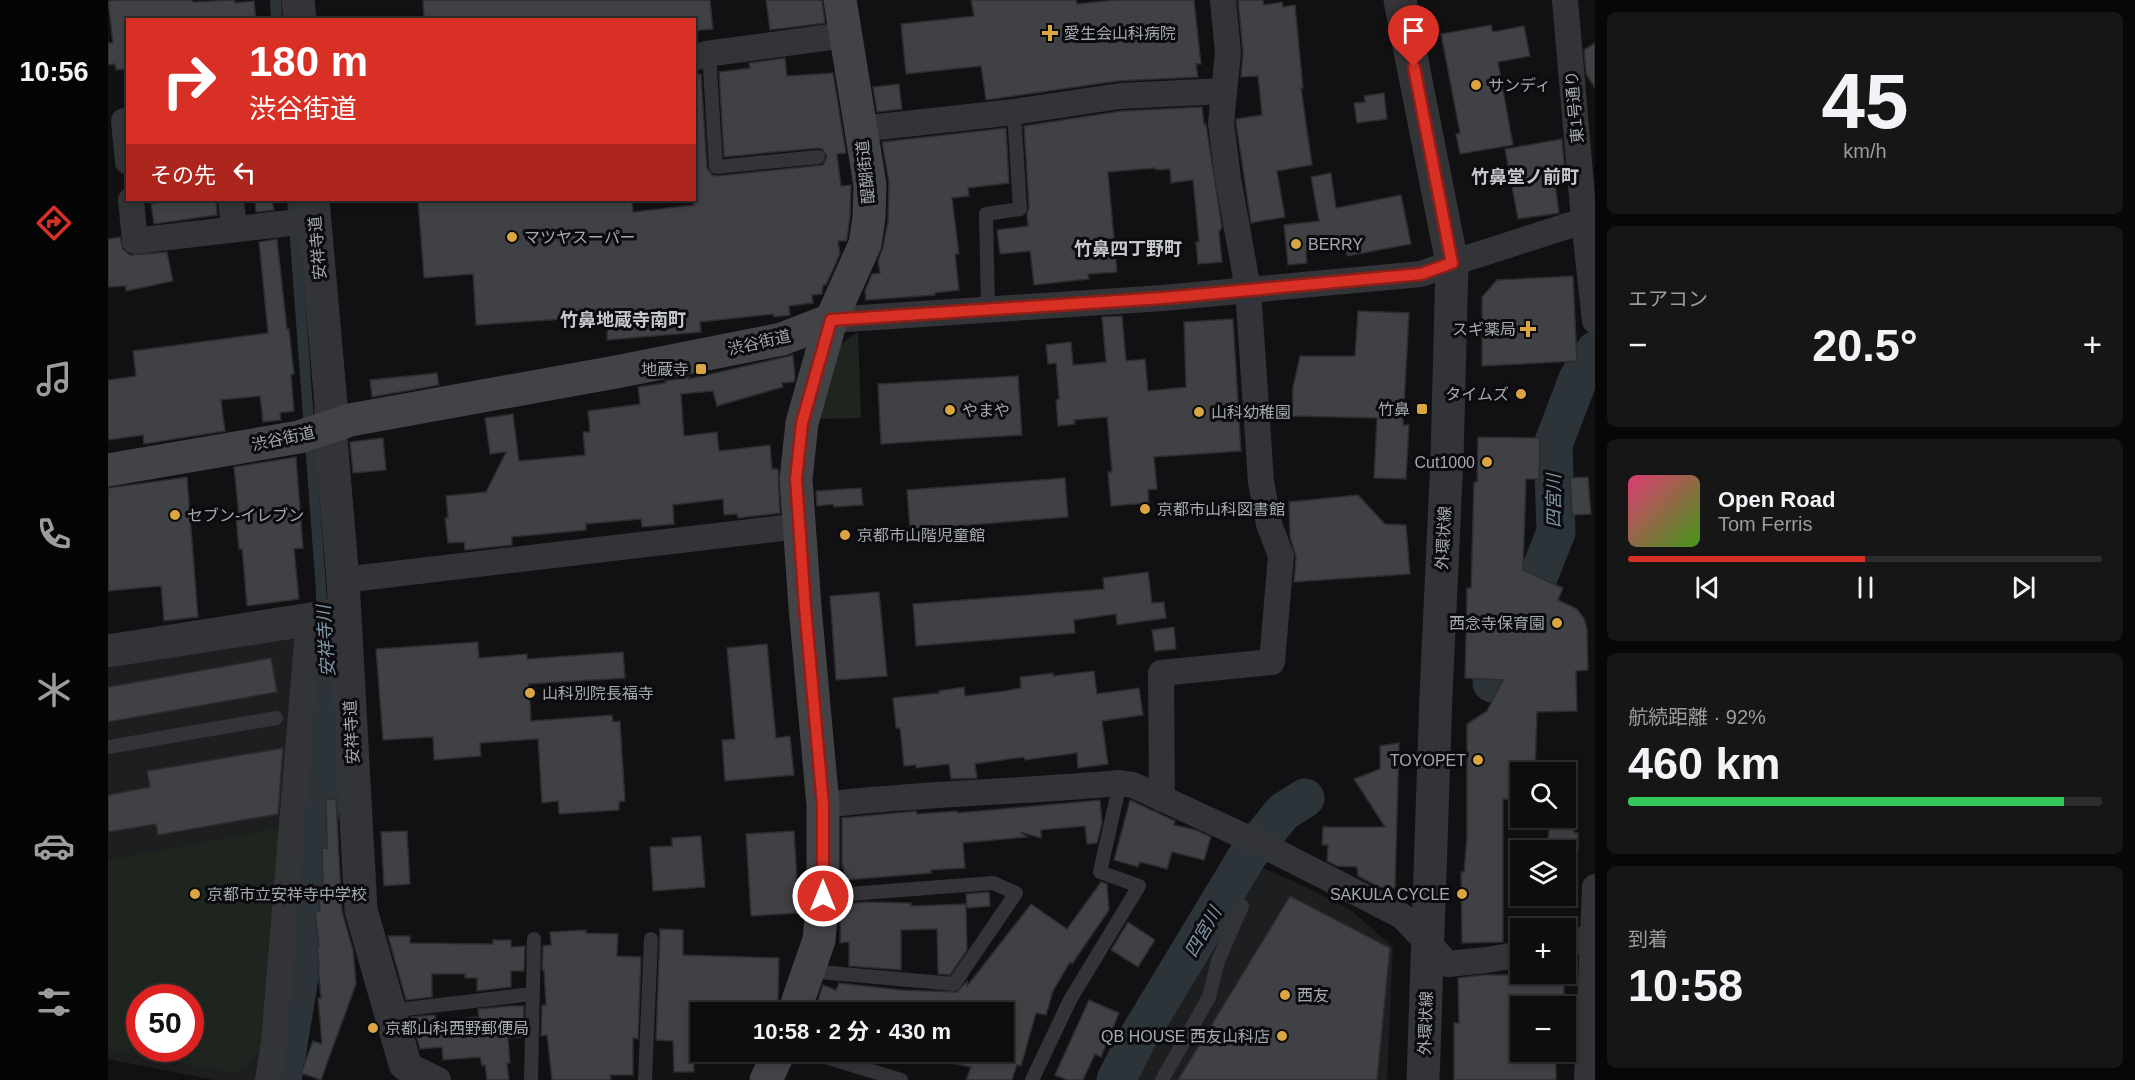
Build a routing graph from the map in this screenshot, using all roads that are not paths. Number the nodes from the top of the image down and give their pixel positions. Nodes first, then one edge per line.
1 (298, 0) edge
2 (840, 0) edge
3 (1223, 0) edge
4 (1401, 0) edge
5 (1565, 0) edge
6 (300, 18) edge
7 (845, 35) junction
8 (702, 56) edge
9 (1224, 91) junction
10 (1014, 112) junction
11 (126, 120) edge
12 (860, 129) junction
13 (126, 142) edge
14 (818, 158) dead end
15 (131, 201) edge
16 (231, 201) edge
17 (314, 210) edge
18 (1589, 217) edge
19 (234, 229) junction
20 (1452, 263) junction
21 (1248, 290) junction
22 (988, 309) junction
23 (831, 320) junction
24 (1595, 321) edge
25 (317, 431) junction
26 (108, 470) edge
27 (800, 526) junction
28 (343, 580) junction
29 (344, 614) junction
30 (309, 618) junction
31 (108, 651) edge
32 (276, 718) dead end
33 (108, 747) edge
34 (1120, 783) junction
35 (1162, 799) junction
36 (823, 805) junction
37 (1595, 887) edge
38 (823, 896) junction
39 (1242, 906) dead end
40 (1593, 937) edge
41 (534, 939) dead end
42 (651, 939) dead end
43 (1576, 941) edge
44 (1429, 943) junction
45 (1510, 956) edge
46 (809, 971) junction
47 (532, 994) junction
48 (798, 1002) edge
49 (389, 1011) junction
50 (774, 1062) edge
51 (842, 1062) edge
52 (407, 1072) edge
53 (268, 1080) edge
54 (438, 1080) edge
55 (531, 1080) edge
56 (645, 1080) edge
57 (766, 1080) edge
58 (901, 1080) edge
59 (1032, 1080) edge
60 (1162, 1080) edge
61 (1423, 1080) edge
62 (1587, 1080) edge

1 - 6 street
2 - 7 main road, 醍醐街道
3 - 9 street
4 - 20 street, 外環状線
5 - 18 street, 東1号通り
7 - 8 street
7 - 12 main road, 醍醐街道
8 - 14 lane
9 - 10 street
9 - 21 street
10 - 12 street
10 - 22 lane
11 - 13 street
12 - 23 main road, 醍醐街道
15 - 19 street
16 - 19 street
17 - 19 street
17 - 25 street, 安祥寺道
18 - 20 street, 渋谷街道
18 - 24 street, 東1号通り
20 - 21 street, 渋谷街道
20 - 44 street, 外環状線
21 - 22 street, 渋谷街道
21 - 35 street
22 - 23 street, 渋谷街道
23 - 25 main road, 渋谷街道
23 - 27 main road, 醍醐街道
25 - 26 main road, 渋谷街道
25 - 28 street, 安祥寺道
27 - 28 street
27 - 36 main road, 醍醐街道
28 - 29 street, 安祥寺道
29 - 30 street
29 - 49 street, 安祥寺道
30 - 31 street
30 - 53 street
32 - 33 lane
34 - 35 street
34 - 36 street
34 - 59 lane
35 - 44 street
36 - 38 main road, 醍醐街道
37 - 40 street
38 - 46 main road, 醍醐街道
38 - 46 lane
39 - 60 lane
40 - 43 street
40 - 62 street
41 - 47 lane
42 - 56 lane
44 - 45 street
44 - 61 street, 外環状線
46 - 48 main road, 醍醐街道
47 - 49 lane
47 - 55 lane
49 - 52 street, 安祥寺道
50 - 57 main road
51 - 58 lane
52 - 54 street

